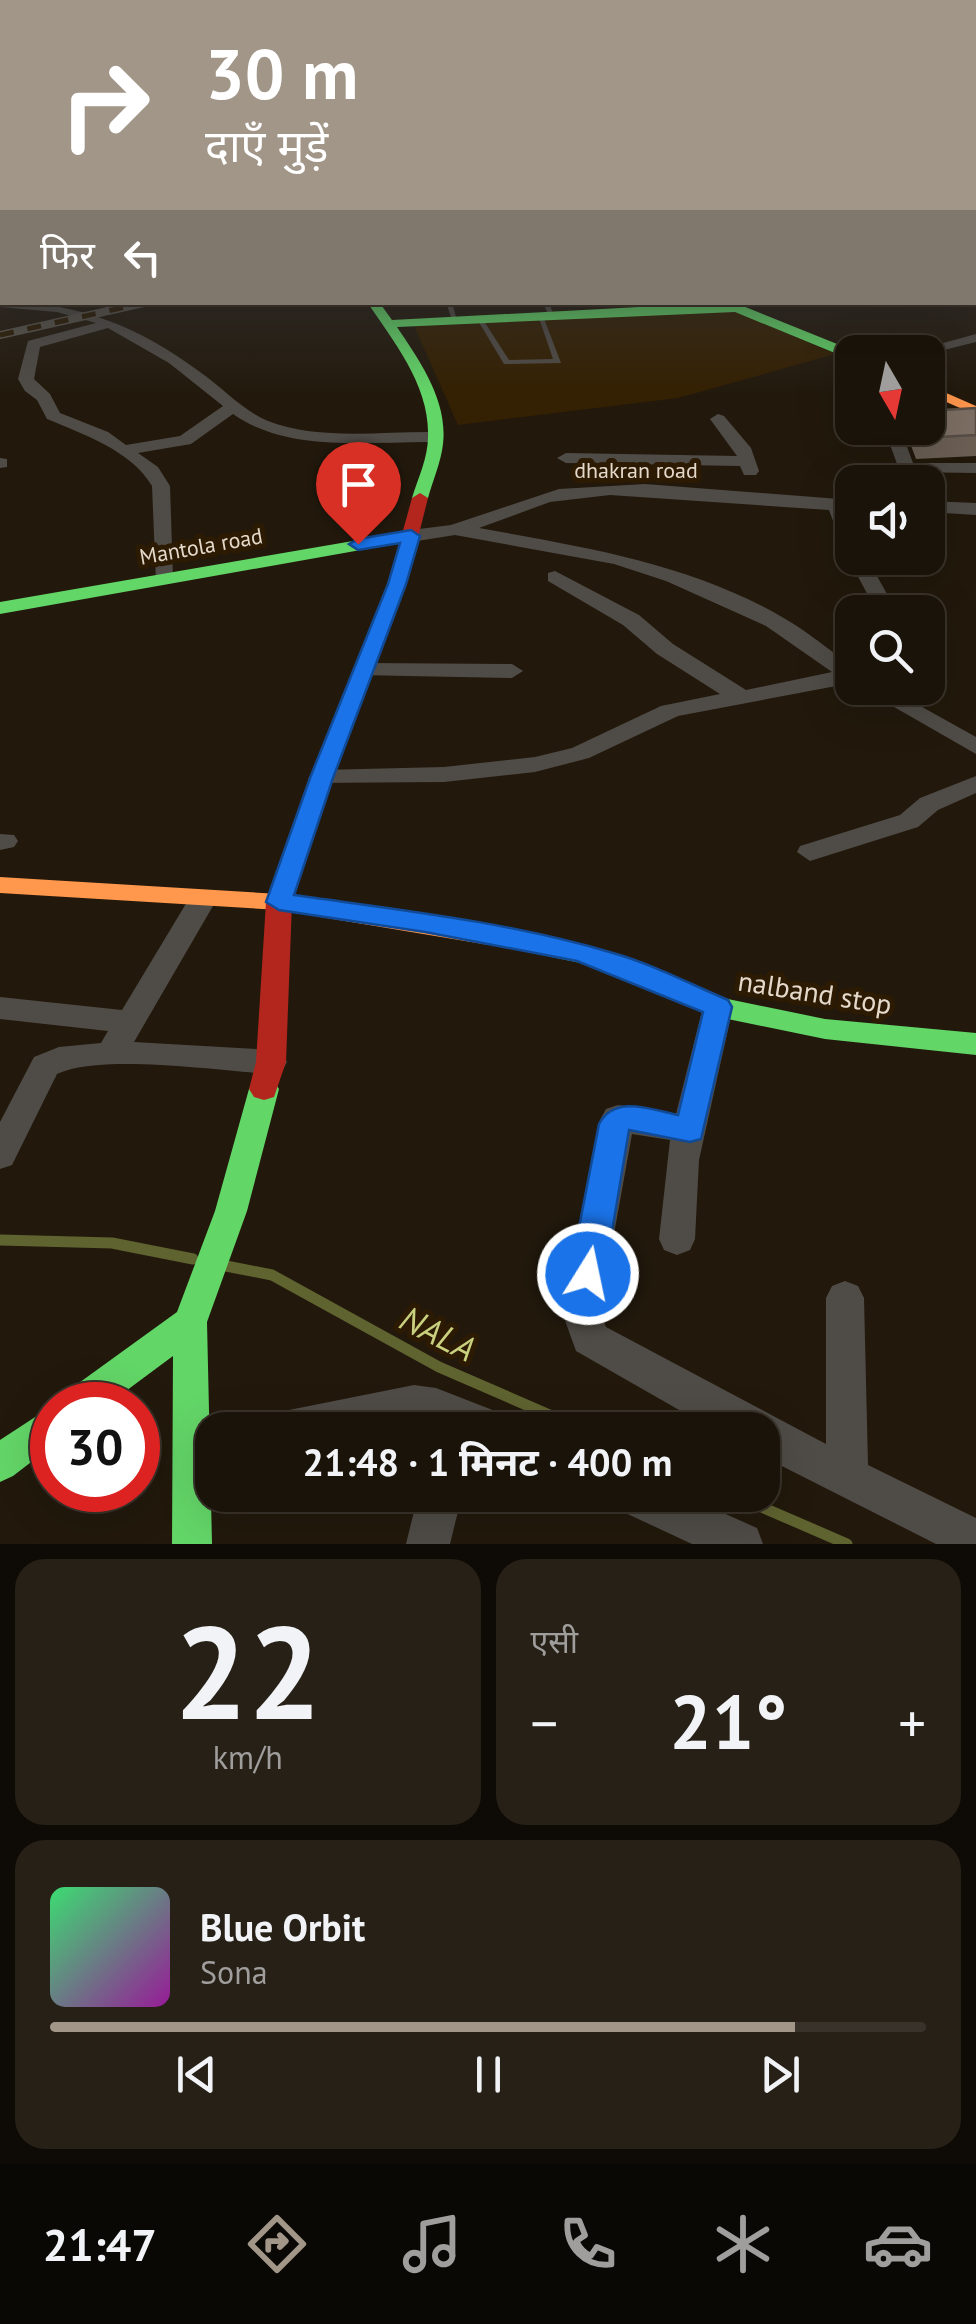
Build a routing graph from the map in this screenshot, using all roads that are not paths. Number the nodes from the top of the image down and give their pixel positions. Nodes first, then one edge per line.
1 (29, 305) edge
2 (55, 305) edge
3 (375, 305) edge
4 (712, 305) edge
5 (737, 305) edge
6 (738, 305) edge
7 (643, 308) edge
8 (0, 310) edge
9 (452, 311) edge
10 (546, 312) edge
11 (480, 318) junction
12 (109, 324) junction
13 (390, 324) junction
14 (971, 335) edge
15 (835, 342) edge
16 (945, 343) edge
17 (835, 348) edge
18 (976, 350) edge
19 (945, 388) edge
20 (945, 397) edge
21 (976, 402) edge
22 (232, 407) junction
23 (976, 411) edge
24 (718, 419) dead end
25 (436, 436) junction
26 (898, 445) edge
27 (123, 451) junction
28 (566, 458) dead end
29 (748, 460) junction
30 (976, 468) edge
31 (754, 496) junction
32 (835, 504) edge
33 (945, 508) edge
34 (976, 509) edge
35 (460, 528) junction
36 (411, 536) junction
37 (555, 576) dead end
38 (162, 578) junction
39 (0, 608) edge
40 (835, 664) edge
41 (366, 670) junction
42 (512, 671) dead end
43 (835, 680) edge
44 (744, 698) junction
45 (902, 705) edge
46 (976, 747) edge
47 (321, 778) junction
48 (976, 784) edge
49 (810, 852) dead end
50 (0, 885) edge
51 (203, 899) junction
52 (279, 902) junction
53 (718, 1007) junction
54 (0, 1008) edge
55 (130, 1022) junction
56 (976, 1044) edge
57 (112, 1054) junction
58 (271, 1062) junction
59 (690, 1130) junction
60 (0, 1155) edge
61 (677, 1238) dead end
62 (845, 1298) dead end
63 (190, 1322) junction
64 (109, 1382) edge
65 (199, 1412) edge
66 (382, 1412) edge
67 (432, 1412) edge
68 (721, 1412) edge
69 (30, 1440) edge
70 (780, 1443) edge
71 (0, 1463) edge
72 (847, 1478) junction
73 (195, 1512) edge
74 (436, 1512) edge
75 (671, 1512) edge
76 (976, 1541) edge
77 (192, 1544) edge
78 (428, 1544) edge
79 (741, 1544) edge

1 - 8 street
2 - 12 street
3 - 13 main road
4 - 7 main road
5 - 17 main road
6 - 15 main road
7 - 10 main road
9 - 11 main road
9 - 13 main road
10 - 11 main road
10 - 11 lane
12 - 22 street
12 - 27 street
13 - 25 main road
14 - 16 street
14 - 18 street
19 - 21 main road
20 - 23 main road
22 - 25 street
22 - 27 street
24 - 29 street
25 - 36 main road
26 - 30 street
27 - 38 street
28 - 29 street
29 - 31 street
31 - 32 street, dhakran road
31 - 35 street, dhakran road
33 - 34 street
35 - 36 street
35 - 40 street
36 - 38 main road, Mantola road
36 - 41 main road
37 - 44 street
38 - 39 main road, Mantola road
41 - 42 street
41 - 47 main road
43 - 44 street
44 - 47 street
45 - 46 street
47 - 52 main road
48 - 49 street
50 - 51 main road, nalband stop
51 - 52 main road, nalband stop
51 - 55 street
52 - 53 main road, nalband stop
52 - 58 main road
53 - 56 main road, nalband stop
53 - 59 street
54 - 55 street
55 - 57 street
57 - 58 street
57 - 60 street
58 - 63 main road
59 - 61 street
59 - 68 street
62 - 72 street
63 - 64 main road
63 - 65 main road
66 - 67 street
69 - 71 main road
70 - 72 street
72 - 76 street
73 - 77 main road
74 - 78 street
75 - 79 street

